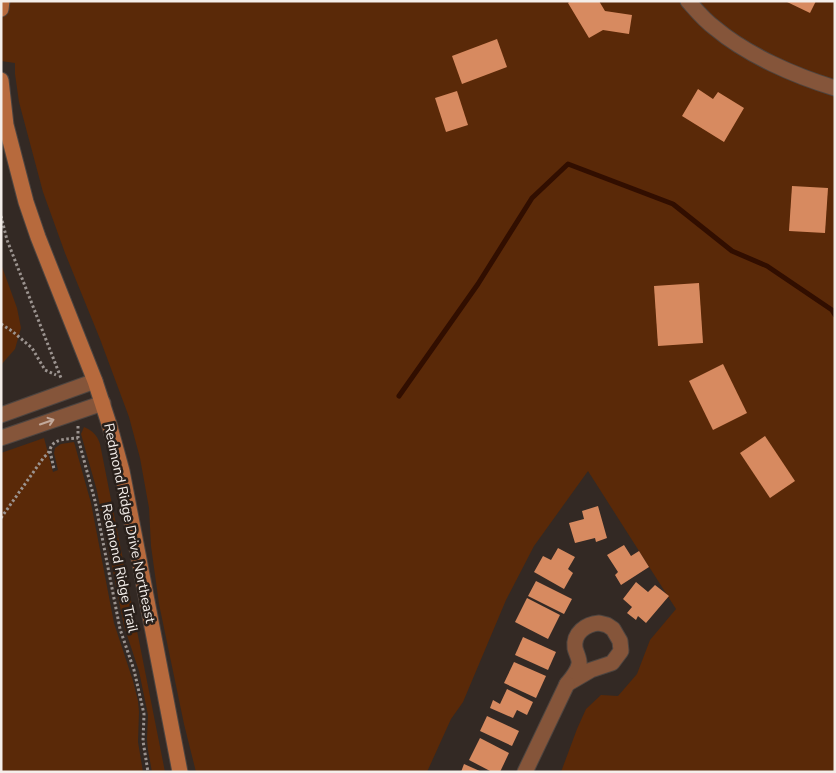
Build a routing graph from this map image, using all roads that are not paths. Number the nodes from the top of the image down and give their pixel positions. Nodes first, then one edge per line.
1 (2, 1) edge
2 (688, 1) edge
3 (1, 9) edge
4 (1, 80) edge
5 (835, 88) edge
6 (95, 381) junction
7 (103, 403) junction
8 (1, 415) edge
9 (1, 438) edge
10 (567, 684) dead end
11 (180, 772) edge
12 (525, 772) edge

1 - 3 street
2 - 5 street
4 - 6 street, Redmond Ridge Drive Northeast
6 - 7 street, Redmond Ridge Drive Northeast
6 - 8 street
9 -> 7 street
7 - 11 street, Redmond Ridge Drive Northeast
10 - 12 street

